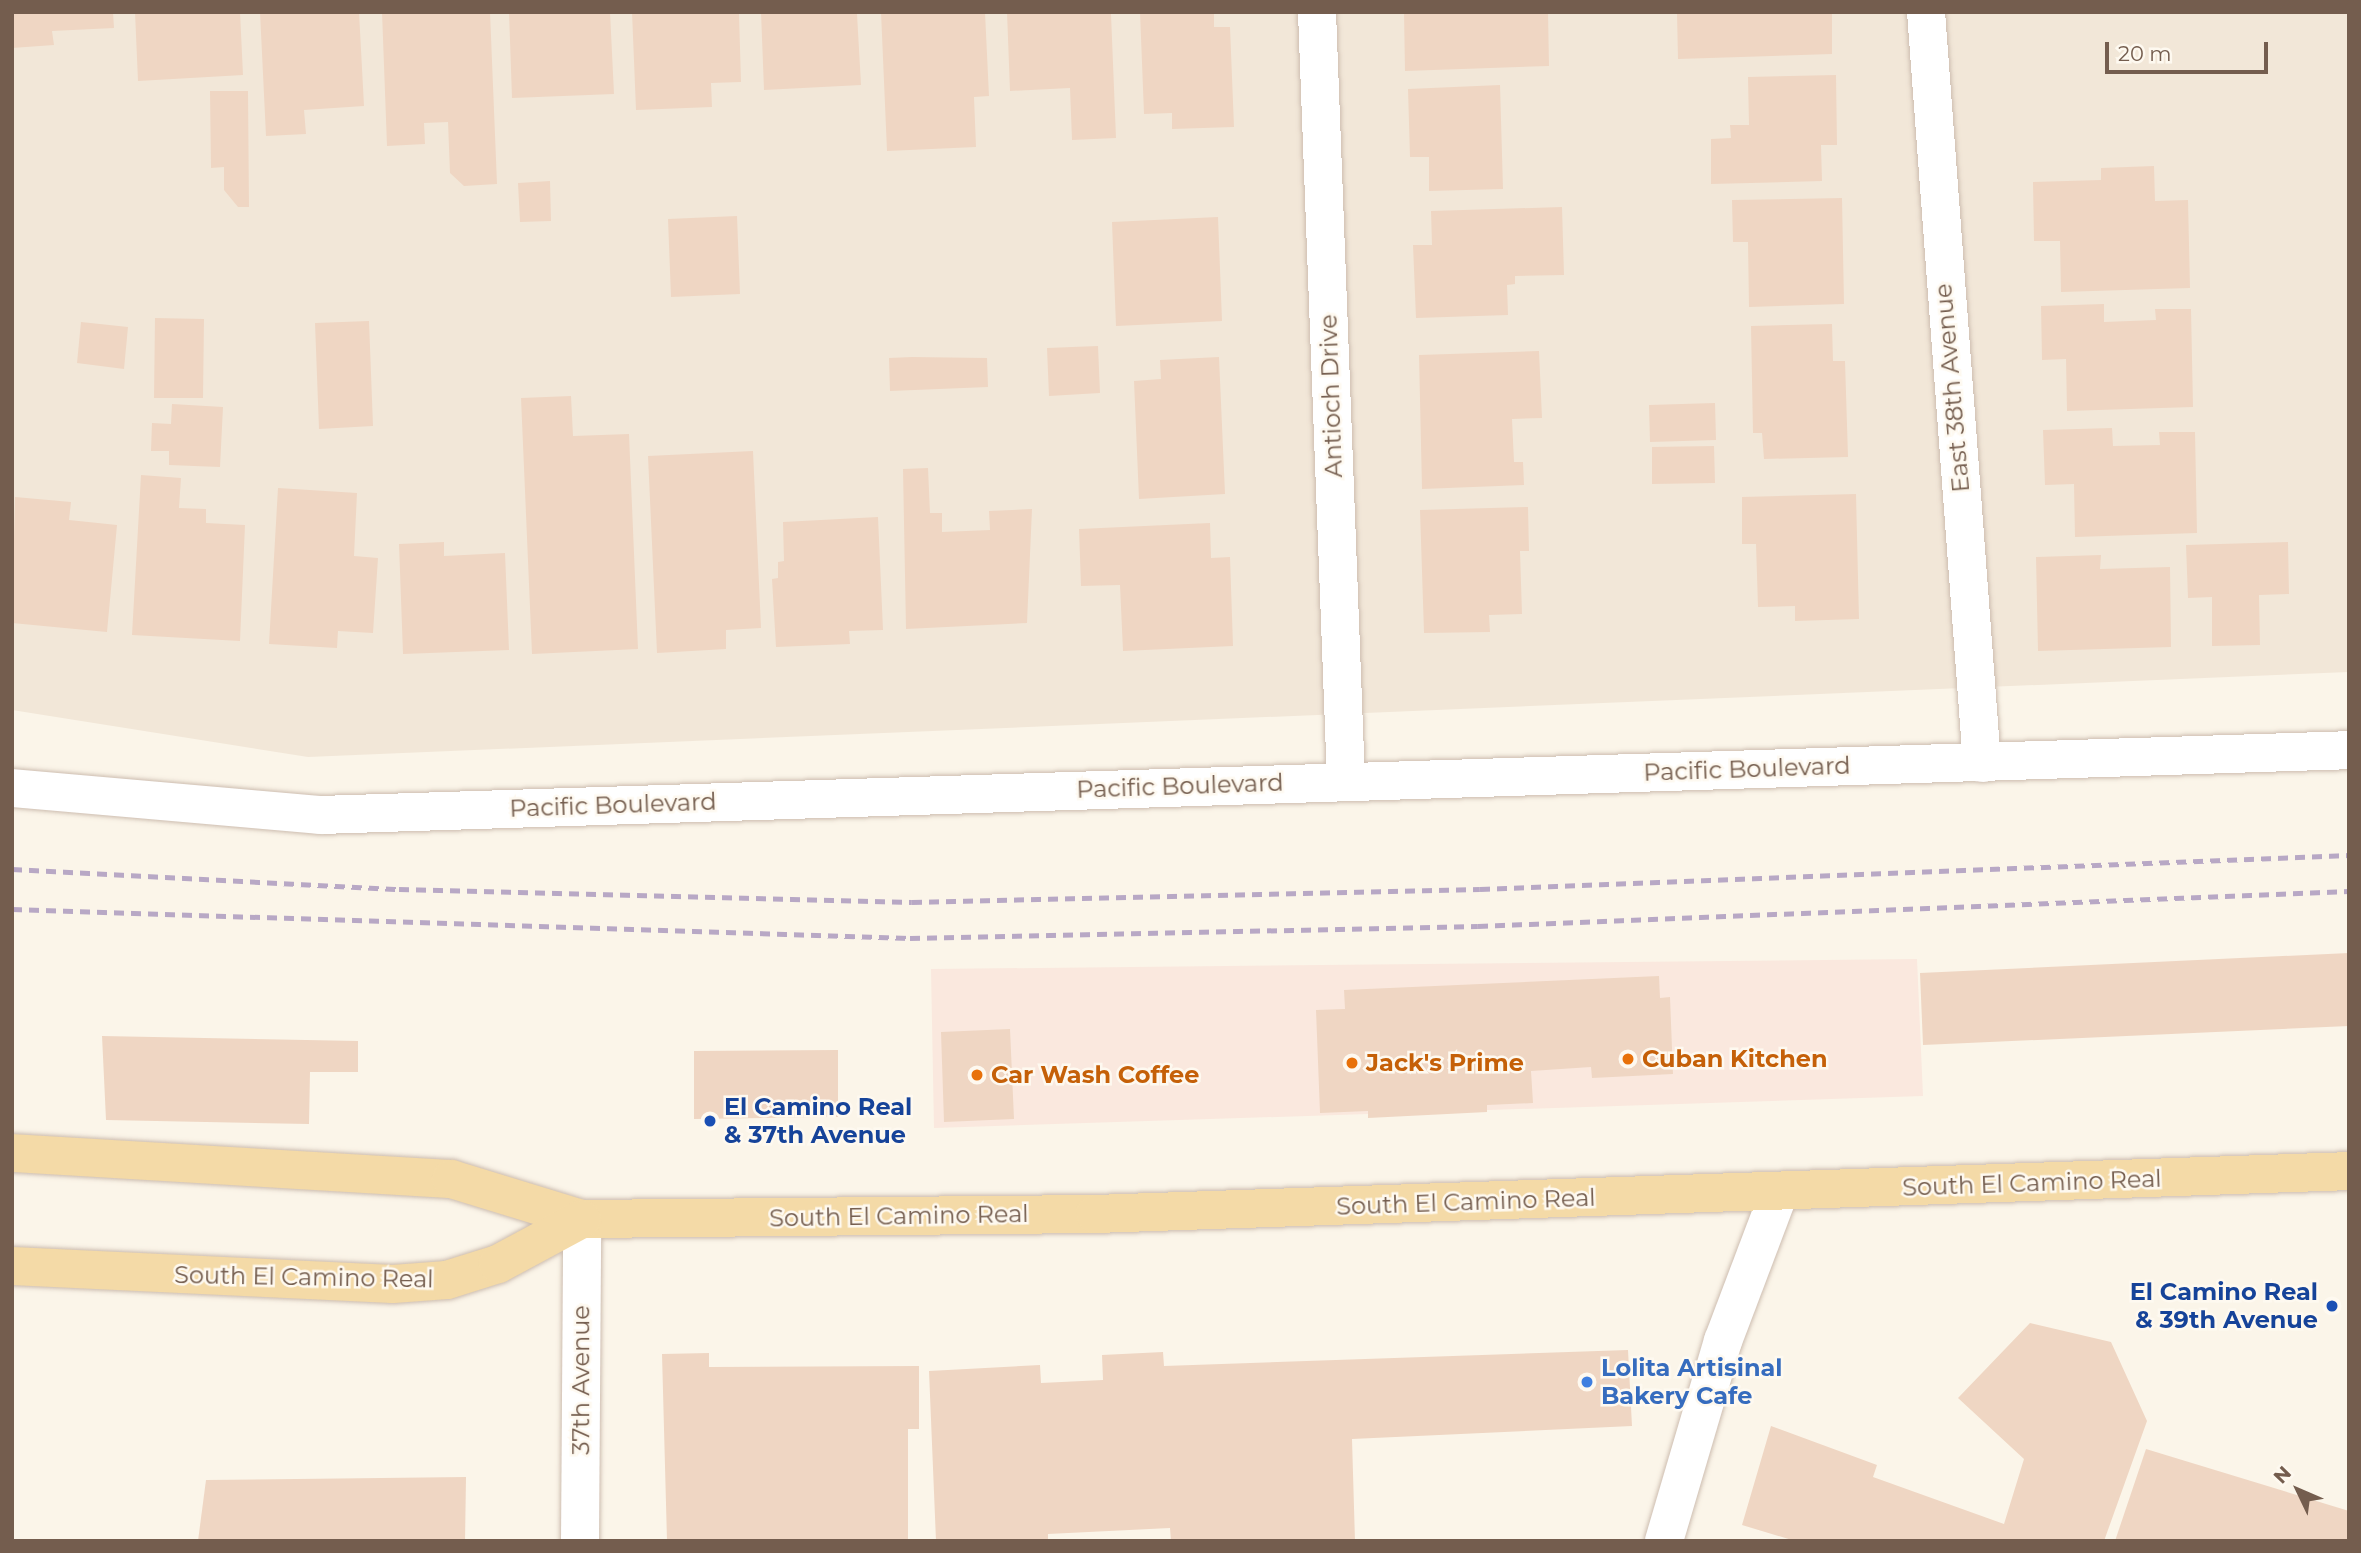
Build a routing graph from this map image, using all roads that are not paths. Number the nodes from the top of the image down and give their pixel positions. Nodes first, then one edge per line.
1 (1317, 12) edge
2 (1926, 12) edge
3 (2349, 750) edge
4 (1982, 763) junction
5 (1346, 780) junction
6 (12, 788) edge
7 (12, 1153) edge
8 (2349, 1171) edge
9 (1779, 1193) junction
10 (582, 1219) junction
11 (12, 1266) edge
12 (580, 1541) edge
13 (1664, 1541) edge

1 - 5 street, Antioch Drive
2 - 4 street, East 38th Avenue
3 - 4 street, Pacific Boulevard
4 - 5 street, Pacific Boulevard
5 - 6 street, Pacific Boulevard
7 - 10 main road, South El Camino Real
8 - 9 main road, South El Camino Real
9 - 10 main road, South El Camino Real
9 - 13 street
10 - 11 main road, South El Camino Real
10 - 12 street, 37th Avenue

